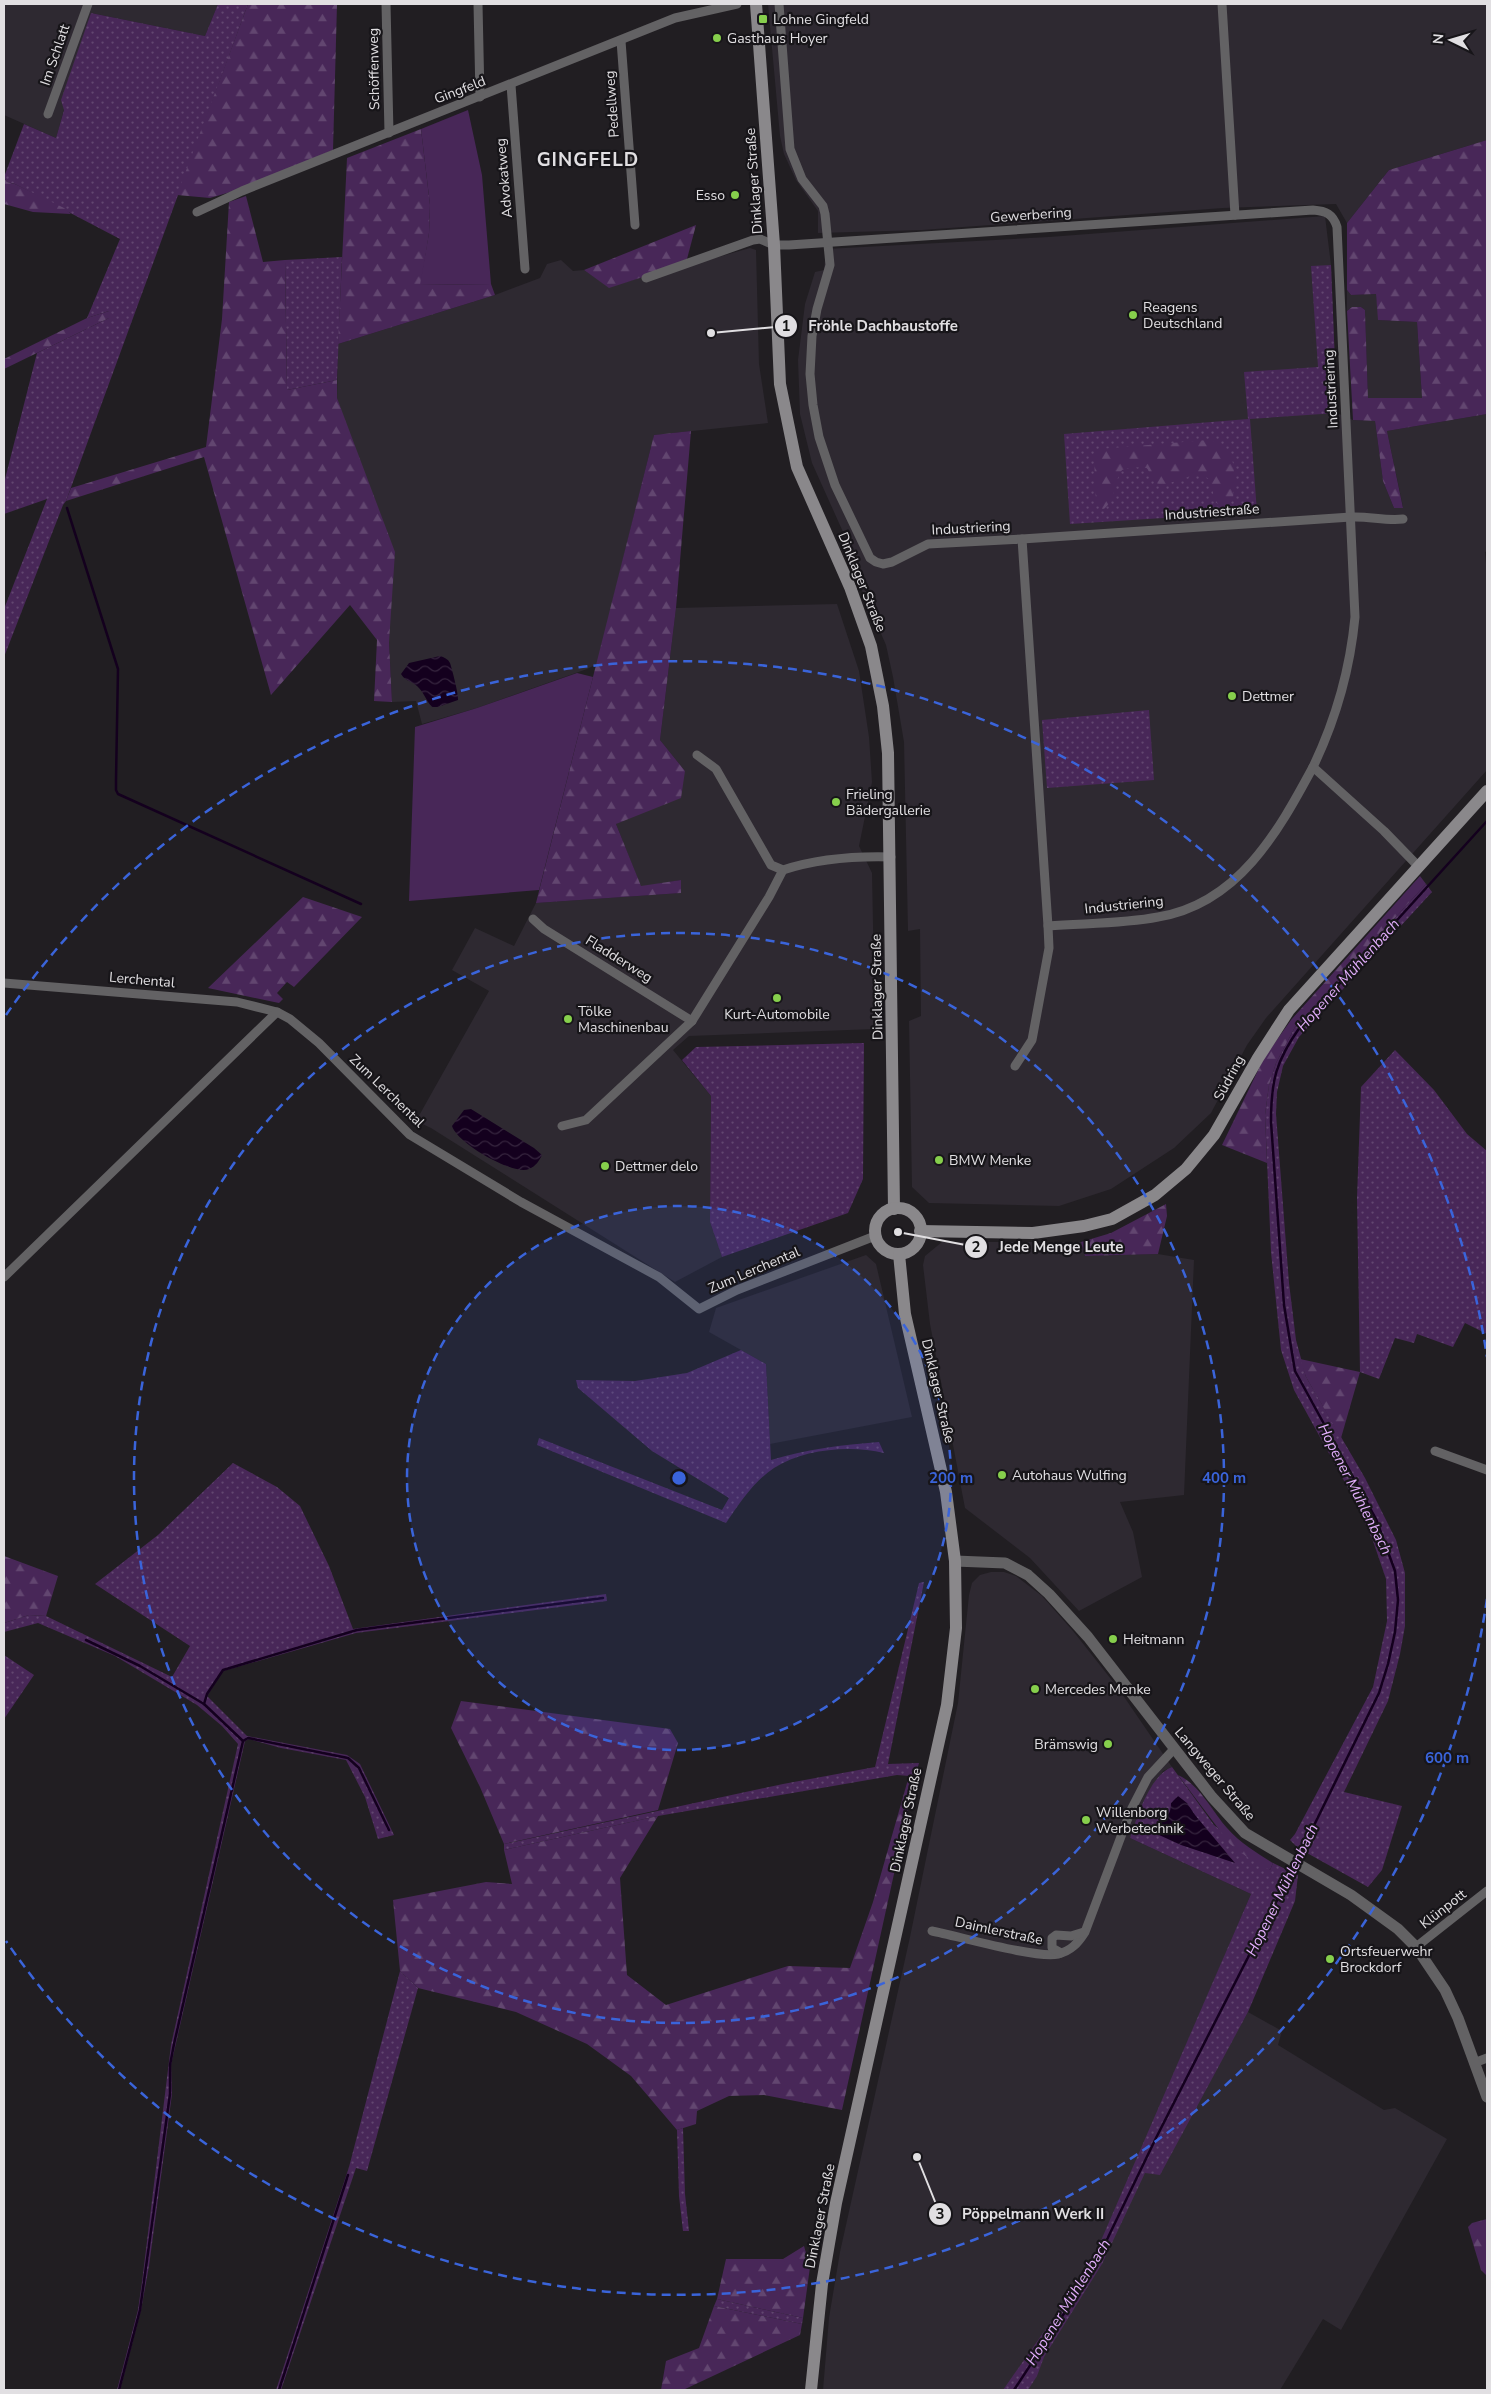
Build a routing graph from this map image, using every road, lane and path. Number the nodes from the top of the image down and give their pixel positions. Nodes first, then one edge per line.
1 (88, 4) edge
2 (386, 4) edge
3 (478, 4) edge
4 (737, 4) edge
5 (756, 4) edge
6 (779, 4) edge
7 (1222, 4) edge
8 (621, 41) junction
9 (511, 85) junction
10 (480, 97) junction
11 (48, 114) dead end
12 (389, 133) junction
13 (197, 212) dead end
14 (1330, 214) joint
15 (1235, 215) junction
16 (635, 225) dead end
17 (828, 242) junction
18 (774, 245) junction
19 (525, 269) dead end
20 (646, 278) dead end
21 (1351, 517) junction
22 (1403, 518) dead end
23 (1022, 539) junction
24 (697, 755) dead end
25 (1313, 767) junction
26 (1487, 791) edge
27 (890, 857) junction
28 (1418, 866) junction
29 (783, 870) junction
30 (533, 919) dead end
31 (1048, 926) junction
32 (4, 983) edge
33 (277, 1012) junction
34 (692, 1021) junction
35 (1015, 1066) dead end
36 (562, 1126) dead end
37 (894, 1209) junction
38 (920, 1231) junction
39 (876, 1236) junction
40 (899, 1254) junction
41 (4, 1277) edge
42 (1435, 1451) dead end
43 (1487, 1470) edge
44 (955, 1561) junction
45 (1174, 1749) junction
46 (1487, 1891) edge
47 (932, 1930) dead end
48 (1085, 1932) junction
49 (1416, 1947) junction
50 (1062, 1953) junction
51 (1487, 2058) edge
52 (1474, 2063) junction
53 (1487, 2097) edge
54 (811, 2390) edge

1 - 11 street, Im Schlatt
2 - 12 street, Schöffenweg
3 - 10 street
4 - 8 street, Gingfeld
5 - 18 main road, Dinklager Straße
6 - 17 street
7 - 15 street
8 - 9 street, Gingfeld
8 - 16 street, Pedellweg
9 - 10 street, Gingfeld
9 - 19 street, Advokatweg
10 - 12 street, Gingfeld
12 - 13 street, Gingfeld
14 - 15 street, Gewerbering
14 - 21 street, Industriering
15 - 17 street, Gewerbering
17 - 18 street, Gewerbering
17 - 23 street, Industriering
18 - 20 street, Gewerbering
18 - 27 main road, Dinklager Straße
21 - 22 street, Industriestraße
21 - 23 street, Industriestraße
21 - 25 street, Industriering
23 - 31 street, Industriering
24 - 29 street
25 - 28 street
25 - 31 street, Industriering
26 - 28 main road, Südring
27 - 29 street
27 - 37 main road, Dinklager Straße
28 - 38 main road, Südring
29 - 34 street
30 - 34 street, Fladderweg
31 - 35 street, Industriering
32 - 33 street, Lerchental
33 - 39 street, Zum Lerchental
33 - 41 street
34 - 36 street
37 - 38 main road
37 - 39 main road
38 - 40 main road
39 - 40 main road
40 - 44 main road, Dinklager Straße
42 - 43 street
44 - 45 street, Langweger Straße
44 - 54 main road, Dinklager Straße
45 - 48 street
45 - 49 street, Langweger Straße
46 - 49 street, Klünpott
47 - 50 street, Daimlerstraße
48 - 50 street
48 - 50 street, Daimlerstraße
49 - 52 street, Langweger Straße
51 - 52 street
52 - 53 street, Langweger Straße

